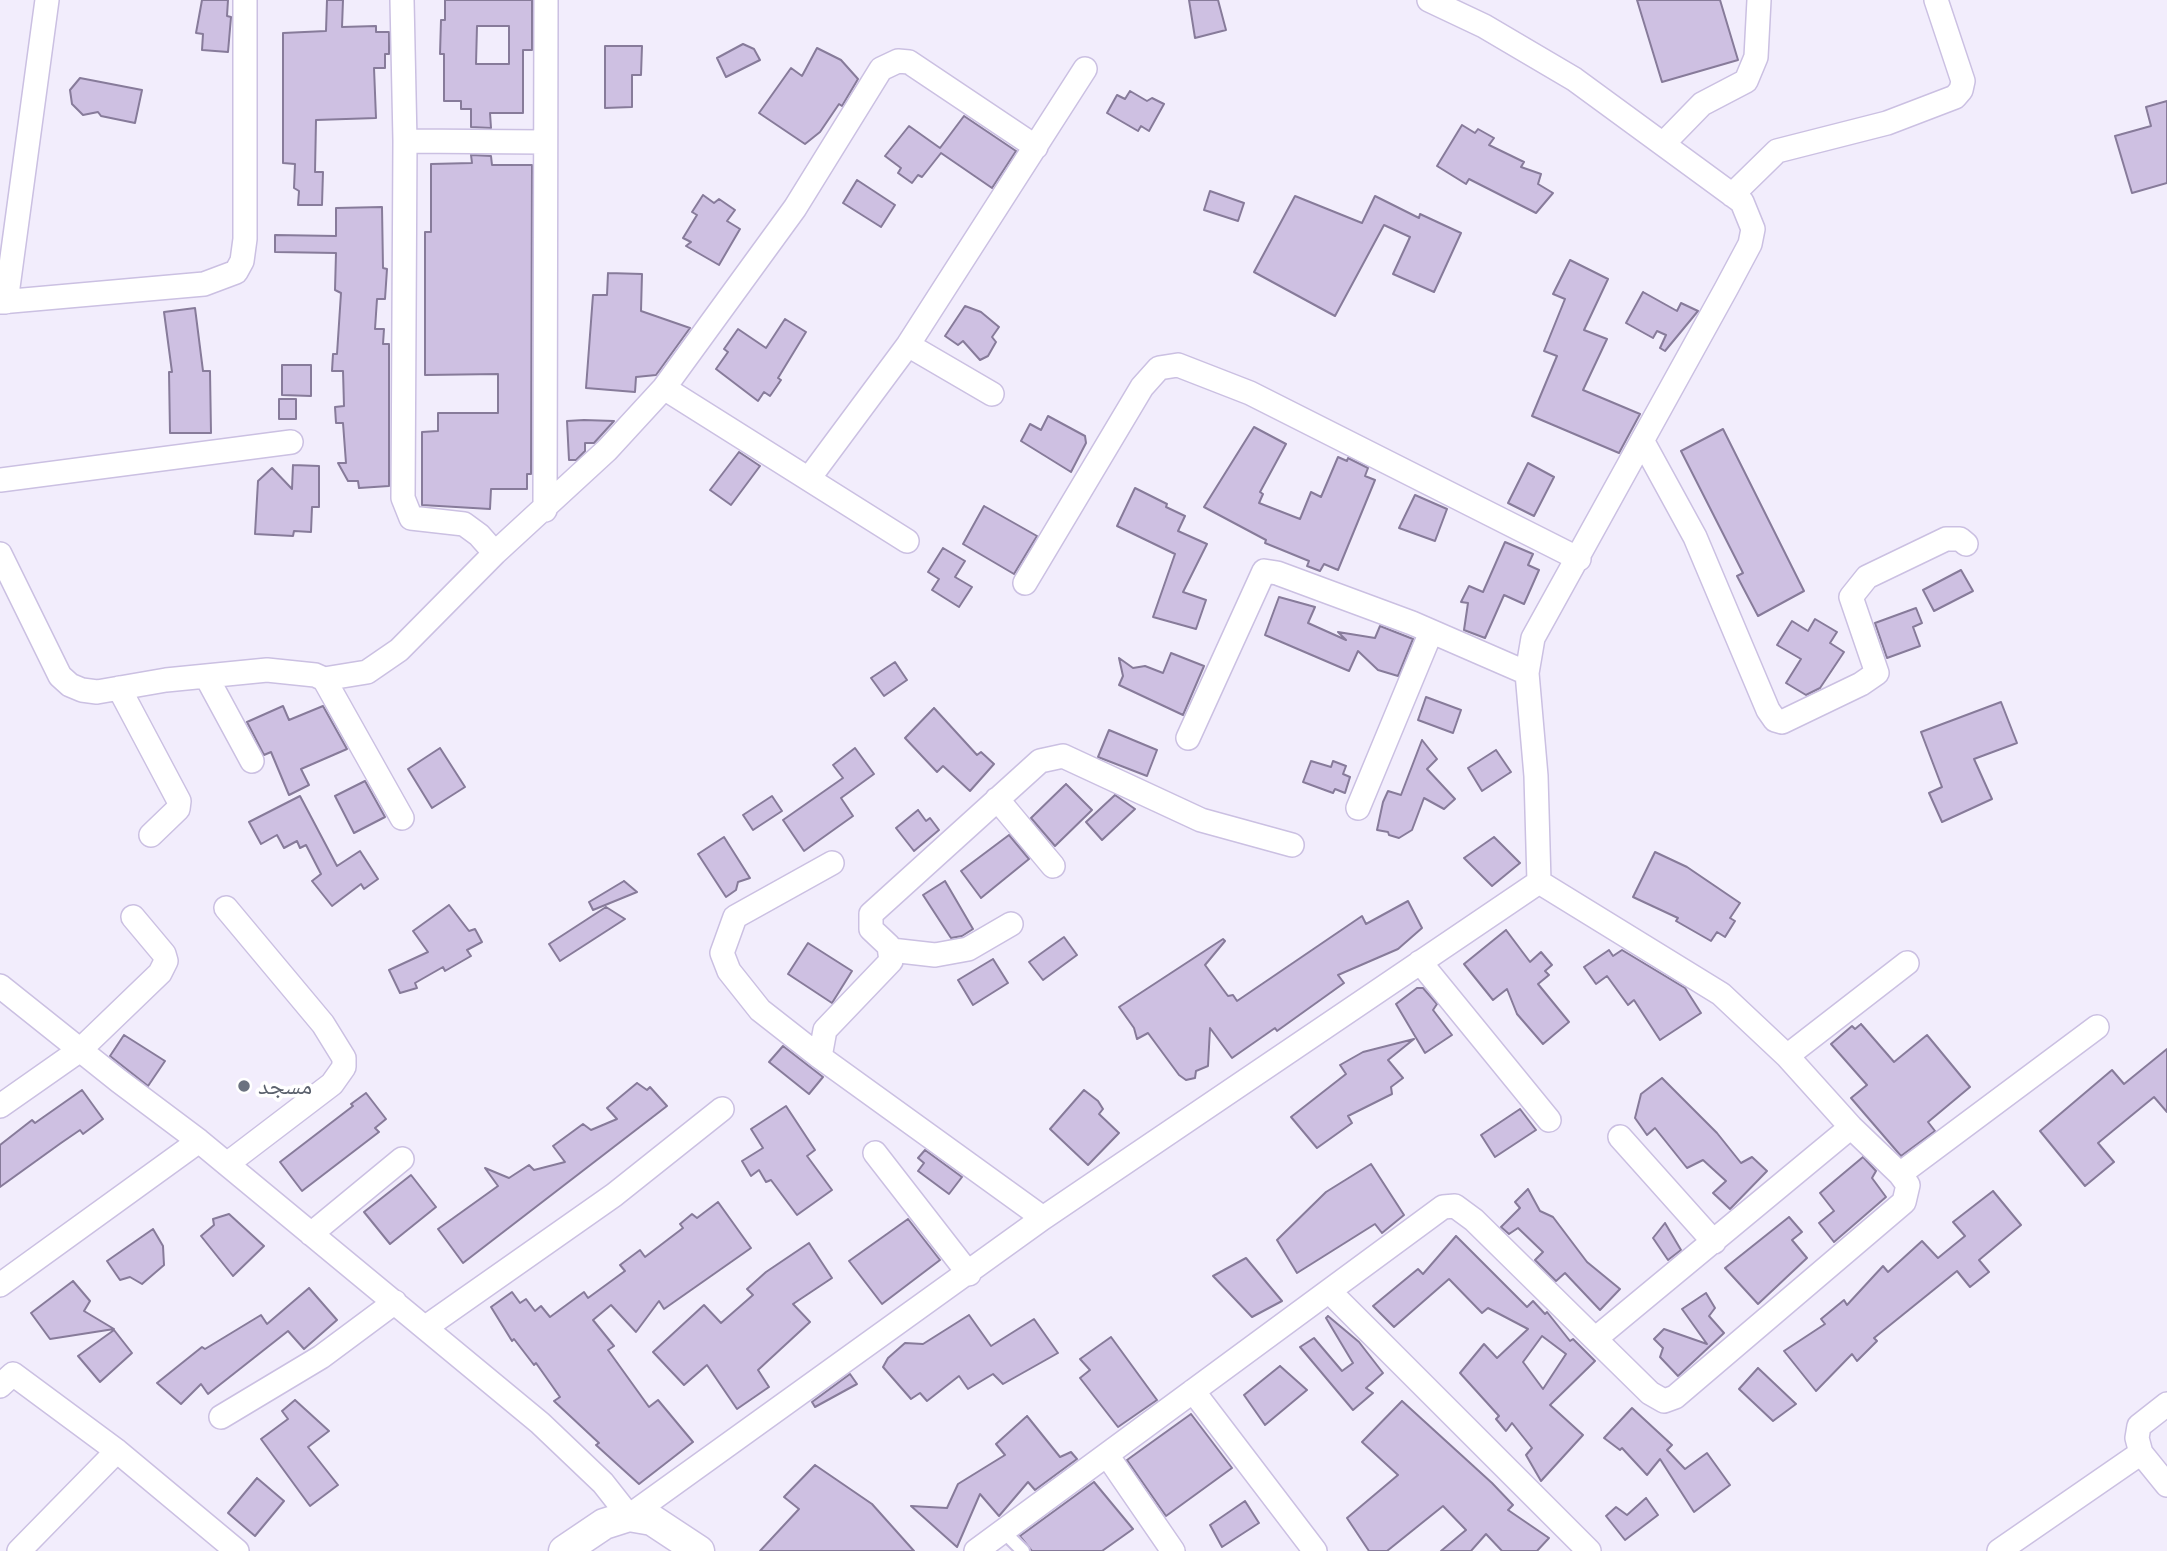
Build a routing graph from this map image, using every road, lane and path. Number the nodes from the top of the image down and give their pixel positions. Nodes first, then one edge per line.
1 (47, 0) edge
2 (245, 0) edge
3 (402, 0) edge
4 (546, 0) edge
5 (1429, 0) edge
6 (1759, 0) edge
7 (1936, 0) edge
8 (1086, 69) dead end
9 (405, 141) junction
10 (544, 142) junction
11 (1663, 144) junction
12 (1036, 147) junction
13 (1732, 195) junction
14 (3, 302) edge
15 (908, 345) junction
16 (664, 388) junction
17 (992, 394) dead end
18 (291, 442) dead end
19 (1643, 442) junction
20 (810, 477) junction
21 (0, 480) edge
22 (545, 510) junction
23 (908, 541) dead end
24 (1966, 544) dead end
25 (495, 553) junction
26 (0, 554) edge
27 (1579, 559) junction
28 (1025, 583) dead end
29 (1431, 632) junction
30 (1527, 673) junction
31 (206, 676) junction
32 (324, 679) junction
33 (119, 688) junction
34 (1188, 738) dead end
35 (252, 761) dead end
36 (997, 799) junction
37 (1358, 808) dead end
38 (402, 818) dead end
39 (151, 835) dead end
40 (1292, 845) dead end
41 (832, 863) dead end
42 (1053, 866) dead end
43 (1539, 882) junction
44 (226, 908) dead end
45 (133, 917) dead end
46 (1011, 924) dead end
47 (891, 950) junction
48 (1420, 962) junction
49 (1908, 963) dead end
50 (6, 1000) edge
51 (2097, 1027) dead end
52 (80, 1050) junction
53 (1787, 1056) junction
54 (820, 1057) junction
55 (0, 1106) edge
56 (722, 1109) dead end
57 (1549, 1119) dead end
58 (1851, 1128) junction
59 (1620, 1137) dead end
60 (199, 1141) junction
61 (875, 1153) dead end
62 (401, 1159) dead end
63 (227, 1164) junction
64 (1900, 1174) junction
65 (1043, 1218) junction
66 (311, 1234) junction
67 (1714, 1242) junction
68 (969, 1274) junction
69 (0, 1285) edge
70 (1329, 1292) junction
71 (395, 1302) junction
72 (426, 1327) junction
73 (1595, 1339) junction
74 (0, 1385) edge
75 (1193, 1391) junction
76 (2167, 1404) edge
77 (221, 1417) dead end
78 (117, 1451) junction
79 (2141, 1453) junction
80 (1107, 1455) junction
81 (2167, 1485) edge
82 (629, 1516) junction
83 (1003, 1531) junction
84 (212, 1544) edge
85 (19, 1551) edge
86 (237, 1551) edge
87 (564, 1551) edge
88 (699, 1551) edge
89 (976, 1551) edge
90 (1023, 1551) edge
91 (1173, 1551) edge
92 (1315, 1551) edge
93 (1589, 1551) edge
94 (1999, 1551) edge

1 - 14 street
2 - 14 street
3 - 9 street
4 - 10 street
5 - 11 street
6 - 11 street
7 - 13 street
8 - 12 street
9 - 10 street
9 - 25 street
10 - 22 street
11 - 13 street
12 - 15 street
12 - 16 street
13 - 19 street
15 - 17 street
15 - 20 street
16 - 20 street
16 - 22 street
18 - 21 street
19 - 24 street
19 - 27 street
20 - 23 street
22 - 25 street
25 - 32 street
26 - 33 street
27 - 28 street
27 - 30 street
29 - 30 street
29 - 34 street
29 - 37 street
30 - 43 street
31 - 32 street
31 - 33 street
31 - 35 street
32 - 38 street
33 - 39 street
36 - 40 street
36 - 42 street
36 - 47 street
41 - 54 street
43 - 48 street
43 - 53 street
44 - 63 street
45 - 52 street
46 - 47 street
47 - 54 street
48 - 57 street
48 - 65 street
49 - 53 street
50 - 52 street
51 - 64 street
52 - 55 street
52 - 60 street
53 - 58 street
54 - 65 street
56 - 72 street
58 - 64 street
58 - 67 street
59 - 67 street
60 - 63 street
60 - 69 street
61 - 68 street
62 - 66 street
63 - 66 street
64 - 73 street
65 - 68 street
66 - 71 street
67 - 73 street
68 - 82 street
70 - 73 street
70 - 75 street
70 - 93 street
71 - 72 street
71 - 77 street
72 - 82 street
74 - 78 street
75 - 80 street
75 - 92 street
76 - 79 street
78 - 84 street
78 - 85 street
79 - 81 street
79 - 94 street
80 - 83 street
80 - 91 street
82 - 87 street
82 - 88 street
83 - 89 street
83 - 90 lane
84 - 86 street

